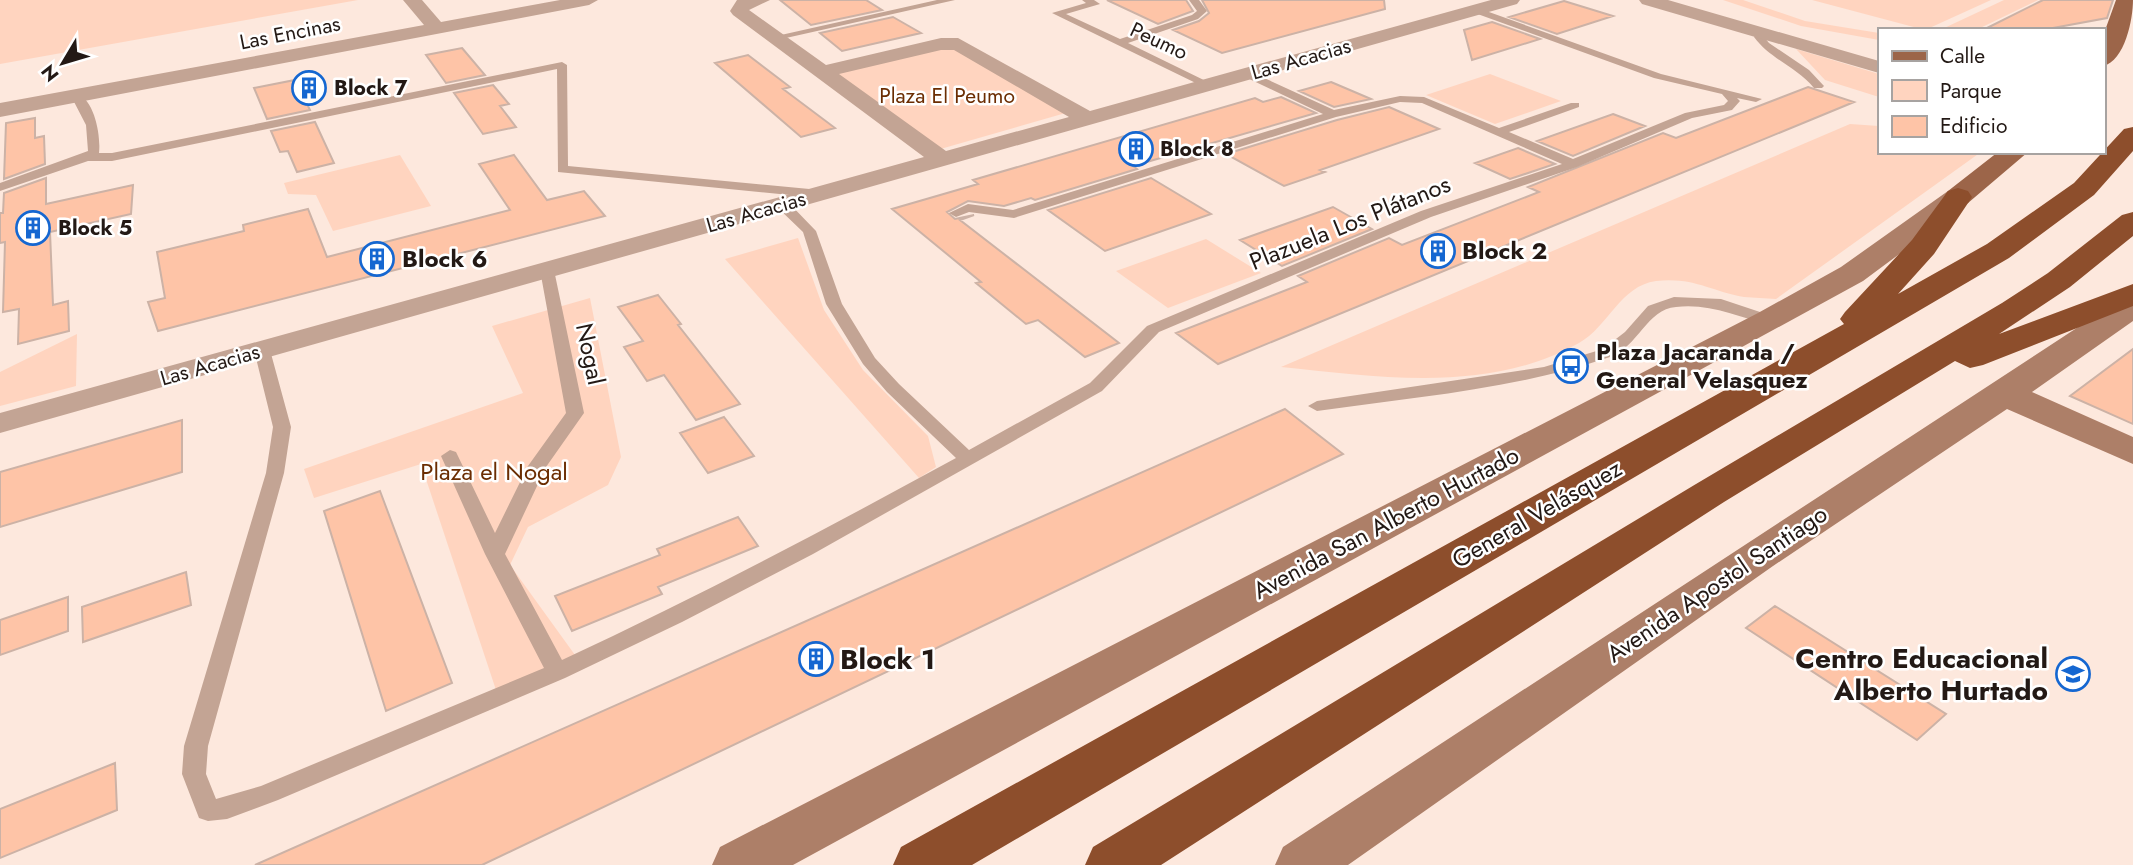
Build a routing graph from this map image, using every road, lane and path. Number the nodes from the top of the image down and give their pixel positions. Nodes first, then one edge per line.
1 (412, 0) edge
2 (589, 0) edge
3 (950, 0) edge
4 (1087, 0) edge
5 (1194, 0) edge
6 (1648, 0) edge
7 (2126, 0) edge
8 (748, 1) edge
9 (1495, 3) edge
10 (437, 29) junction
11 (1762, 33) junction
12 (776, 37) junction
13 (1118, 43) junction
14 (2105, 56) edge
15 (1878, 68) edge
16 (823, 72) junction
17 (1247, 74) junction
18 (1208, 85) junction
19 (1818, 86) dead end
20 (1725, 91) junction
21 (77, 96) junction
22 (1756, 99) dead end
23 (1575, 105) dead end
24 (0, 110) edge
25 (1334, 114) junction
26 (1088, 119) junction
27 (1498, 132) junction
28 (2133, 135) edge
29 (2012, 154) edge
30 (87, 157) junction
31 (942, 159) junction
32 (1573, 164) junction
33 (0, 187) edge
34 (820, 194) junction
35 (1958, 197) junction
36 (782, 204) junction
37 (956, 213) dead end
38 (2133, 221) edge
39 (547, 270) junction
40 (2133, 294) edge
41 (2133, 306) edge
42 (1770, 320) junction
43 (262, 350) junction
44 (1825, 351) junction
45 (1889, 386) junction
46 (2006, 394) junction
47 (1317, 406) dead end
48 (0, 424) edge
49 (2133, 452) edge
50 (450, 456) dead end
51 (968, 459) junction
52 (495, 554) junction
53 (557, 672) junction
54 (740, 865) edge
55 (921, 865) edge
56 (1113, 865) edge
57 (1303, 865) edge

1 - 10 street
2 - 10 street, Las Encinas
3 - 12 lane
4 - 13 lane, Peumo
5 - 13 lane
6 - 11 street
7 - 14 main road
8 - 12 street
9 - 17 street, Las Acacias
9 - 20 lane
10 - 21 street, Las Encinas
11 - 15 street
11 - 19 lane
12 - 16 street
13 - 18 lane, Peumo
16 - 26 street
16 - 31 street
17 - 18 street, Las Acacias
17 - 25 lane
18 - 26 street, Las Acacias
20 - 22 lane
20 - 32 lane, Plazuela Los Plátanos
21 - 24 street, Las Encinas
21 - 30 lane
23 - 27 lane
25 - 27 lane
25 - 37 lane
26 - 31 street, Las Acacias
27 - 32 lane
28 - 44 highway, General Velásquez
29 - 35 main road, Avenida San Alberto Hurtado
30 - 33 lane
30 - 34 lane
31 - 34 street, Las Acacias
32 - 51 lane, Plazuela Los Plátanos
34 - 36 street, Las Acacias
35 - 42 main road, Avenida San Alberto Hurtado
35 - 44 highway
36 - 39 street, Las Acacias
36 - 51 lane
38 - 45 highway
39 - 43 street, Las Acacias
39 - 52 lane, Nogal
40 - 45 highway
41 - 46 main road, Avenida Apostol Santiago
42 - 47 lane
42 - 54 main road, Avenida San Alberto Hurtado
43 - 48 street, Las Acacias
43 - 53 lane, Plazuela Los Plátanos
44 - 55 highway, General Velásquez
45 - 56 highway
46 - 49 main road
46 - 57 main road, Avenida Apostol Santiago
50 - 52 lane
51 - 53 lane, Plazuela Los Plátanos
52 - 53 lane

